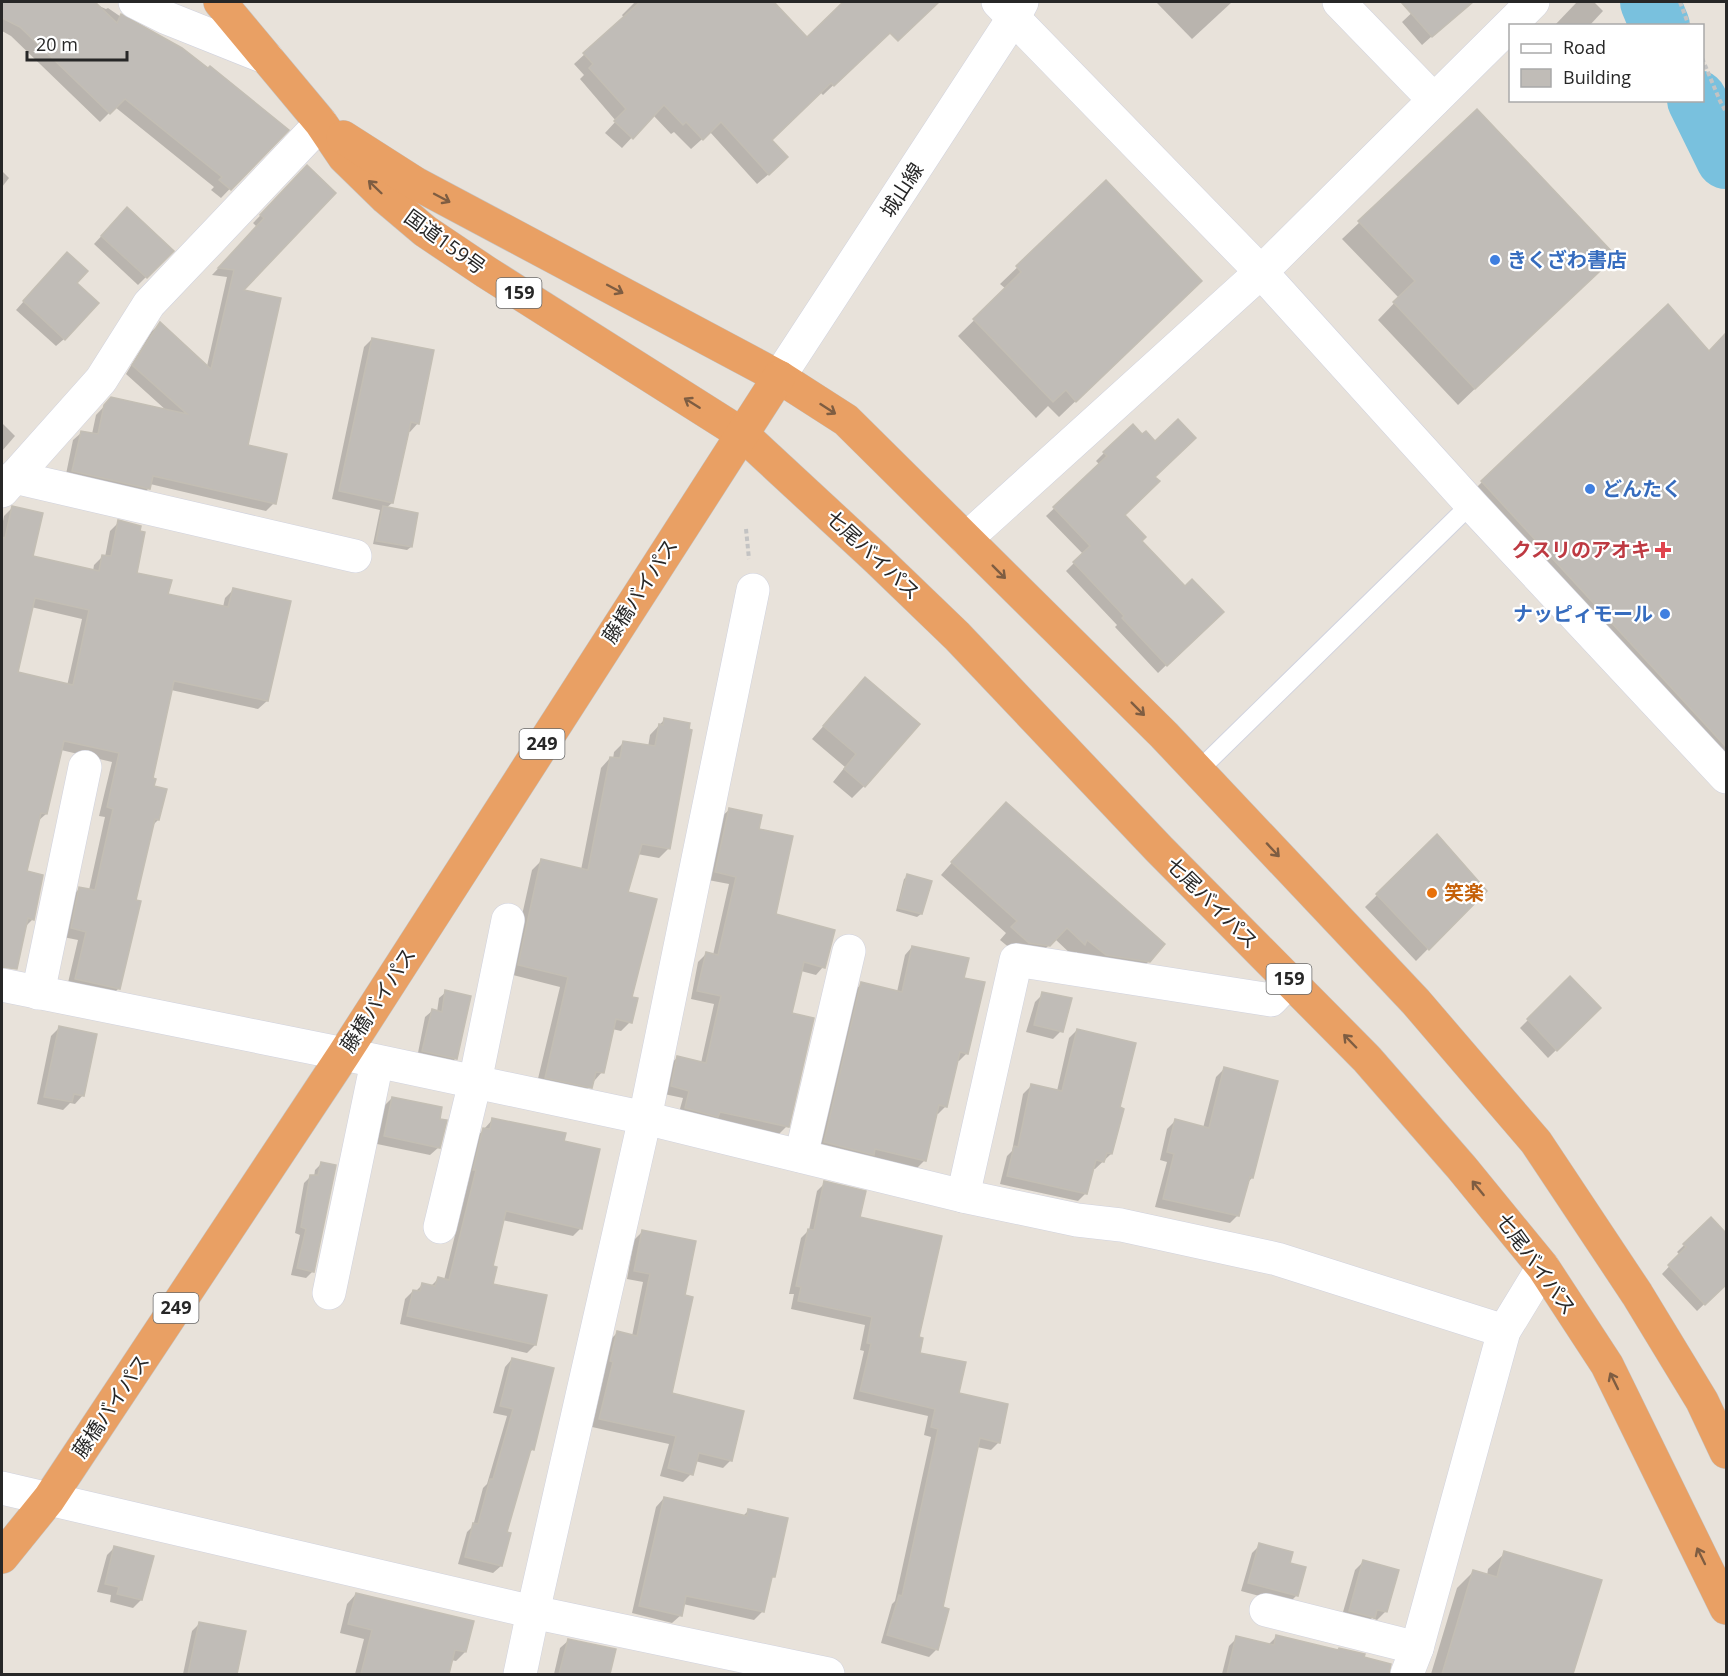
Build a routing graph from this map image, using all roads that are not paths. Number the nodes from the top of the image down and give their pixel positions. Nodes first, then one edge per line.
1 (135, 2) edge
2 (220, 2) edge
3 (1339, 2) edge
4 (1533, 2) edge
5 (1011, 7) edge
6 (1511, 24) edge
7 (1509, 26) edge
8 (267, 58) junction
9 (1434, 100) junction
10 (321, 123) junction
11 (1261, 272) junction
12 (779, 377) junction
13 (742, 434) junction
14 (8, 484) edge
15 (1471, 504) junction
16 (966, 539) junction
17 (355, 556) dead end
18 (753, 590) dead end
19 (85, 767) dead end
20 (1198, 771) junction
21 (1726, 777) edge
22 (508, 920) dead end
23 (849, 951) dead end
24 (1290, 980) junction
25 (2, 986) edge
26 (38, 993) junction
27 (344, 1054) junction
28 (376, 1062) junction
29 (475, 1082) junction
30 (645, 1118) junction
31 (801, 1156) junction
32 (963, 1196) junction
33 (441, 1227) dead end
34 (1543, 1267) junction
35 (329, 1293) dead end
36 (1504, 1331) junction
37 (1724, 1442) edge
38 (2, 1488) edge
39 (49, 1499) junction
40 (2, 1557) edge
41 (1726, 1608) edge
42 (1266, 1610) dead end
43 (533, 1612) junction
44 (1412, 1661) edge
45 (520, 1674) edge
46 (828, 1674) edge

1 - 8 street
2 - 8 highway, 国道159号 / 159
3 - 9 street
4 - 6 street
5 - 11 street
5 - 12 street, 城山線
7 - 9 street
8 - 10 highway, 国道159号 / 159
9 - 11 street
10 -> 12 highway, 国道159号 / 159
13 -> 10 highway, 国道159号 / 159
10 - 14 street
11 - 15 street
11 - 16 street
12 - 13 highway, 249
12 -> 16 highway, 159
13 - 24 highway, 七尾バイパス / 159
13 - 27 highway, 藤橋バイパス / 249
14 - 17 street
15 - 20 lane
15 - 21 street
16 -> 20 highway, 159
18 - 30 street
19 - 26 street
20 -> 37 highway, 159
22 - 29 street
23 - 31 street
24 - 32 street
34 -> 24 highway, 七尾バイパス / 159
25 - 26 street
26 - 27 street
27 - 28 street
27 - 39 highway, 藤橋バイパス / 249
28 - 29 street
28 - 35 street
29 - 30 street
29 - 33 street
30 - 31 street
30 - 43 street
31 - 32 street
32 - 36 street
34 - 36 street
41 -> 34 highway, 七尾バイパス / 159
36 - 44 street
38 - 39 street
39 - 40 highway, 藤橋バイパス / 249
39 - 43 street
42 - 44 street
43 - 45 street
43 - 46 street

